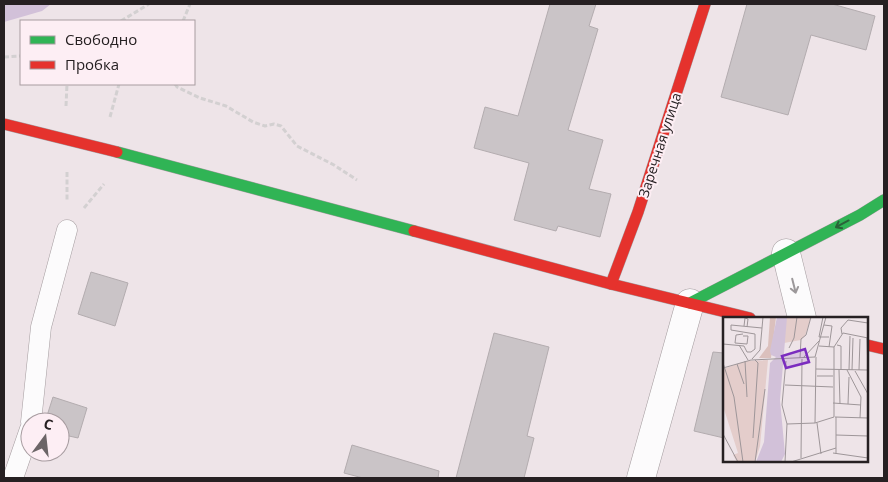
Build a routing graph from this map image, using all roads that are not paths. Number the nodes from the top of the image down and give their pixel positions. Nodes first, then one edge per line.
1 (705, 4) edge
2 (4, 124) edge
3 (884, 200) edge
4 (860, 215) junction
5 (884, 220) edge
6 (67, 230) road end
7 (786, 254) junction
8 (611, 284) junction
9 (690, 304) junction
10 (746, 317) edge
11 (802, 317) edge
12 (868, 345) edge
13 (884, 349) edge
14 (32, 412) edge
15 (20, 458) edge
16 (13, 478) edge
17 (641, 478) edge

1 - 8 main road, Заречная улица
2 - 8 main road, bridge
3 - 4 main road
4 - 5 lane
4 -> 7 main road
6 - 14 lane
7 - 9 main road
7 -> 11 street
8 - 9 main road
9 - 10 main road
9 - 17 street
12 - 13 main road
15 - 16 lane

